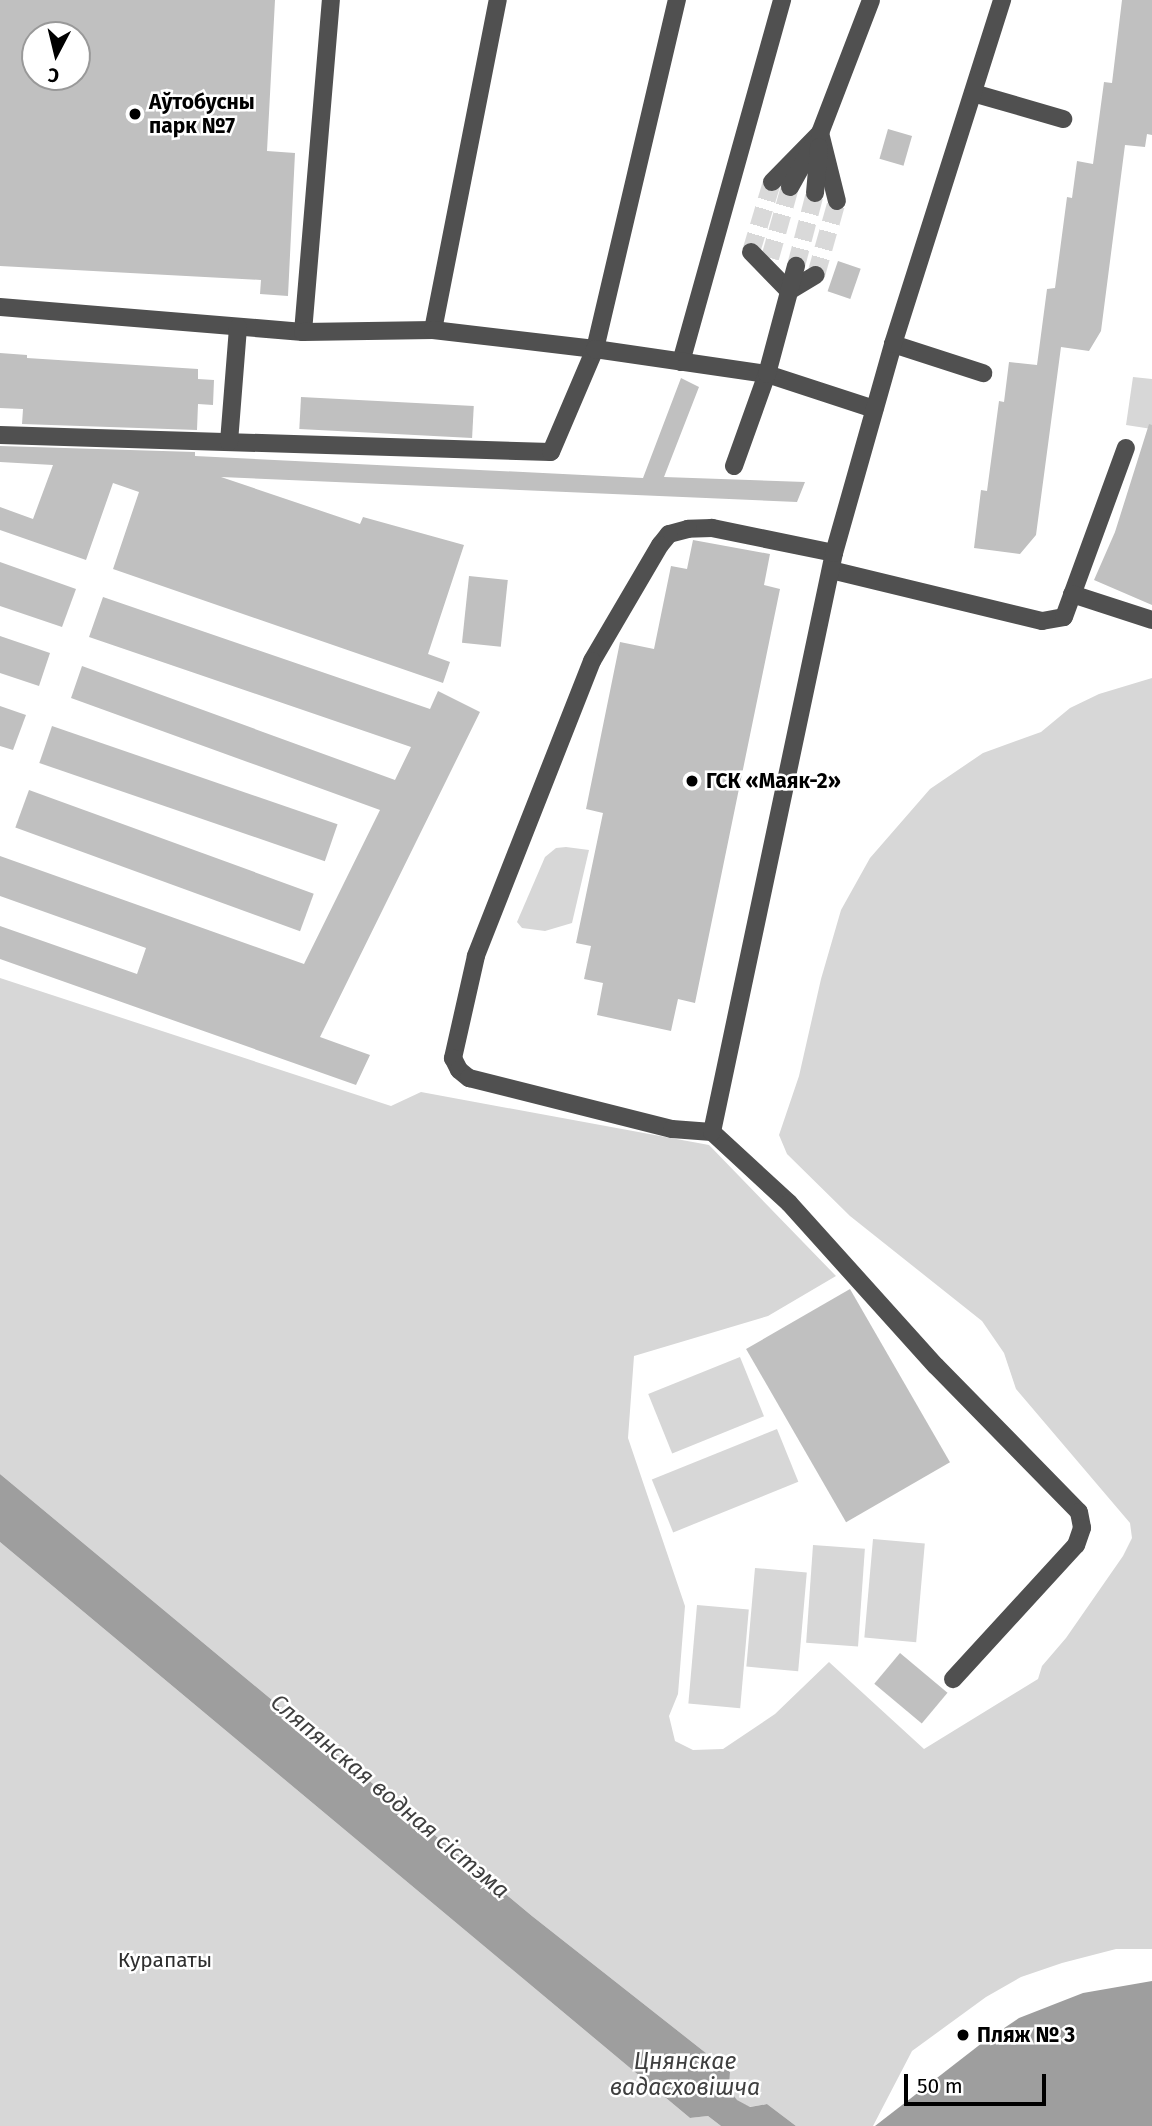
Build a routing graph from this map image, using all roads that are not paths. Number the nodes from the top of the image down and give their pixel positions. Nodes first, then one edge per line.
1 (331, 0) edge
2 (498, 0) edge
3 (677, 0) edge
4 (782, 0) edge
5 (870, 0) edge
6 (1002, 0) edge
7 (973, 93) junction
8 (1063, 119) dead end
9 (820, 133) junction
10 (781, 184) tunnel mouth
11 (815, 193) tunnel mouth
12 (837, 201) tunnel mouth
13 (751, 252) dead end
14 (770, 258) dead end
15 (796, 266) tunnel mouth
16 (816, 275) tunnel mouth
17 (789, 291) junction
18 (0, 307) edge
19 (238, 327) junction
20 (433, 330) junction
21 (303, 332) junction
22 (893, 344) junction
23 (595, 349) junction
24 (681, 362) junction
25 (984, 373) dead end
26 (767, 374) junction
27 (874, 409) junction
28 (0, 435) edge
29 (229, 442) junction
30 (1126, 448) dead end
31 (734, 466) dead end
32 (832, 561) junction
33 (1072, 594) junction
34 (1152, 620) edge
35 (712, 1132) junction
36 (953, 1679) dead end

1 - 21 lane
2 - 20 lane
3 - 23 lane
4 - 24 lane
5 - 9 lane
6 - 7 lane
7 - 8 lane
7 - 22 lane
9 - 10 lane
9 - 11 lane
9 - 12 lane
13 - 17 lane
14 - 17 lane
15 - 17 lane
16 - 17 lane
17 - 26 lane
18 - 19 lane
19 - 21 lane
19 - 29 lane
20 - 21 lane
20 - 23 lane
22 - 25 lane
22 - 27 lane
23 - 24 lane
23 - 29 lane
24 - 26 lane
26 - 27 lane
26 - 31 lane
27 - 32 lane
28 - 29 lane
30 - 33 lane
32 - 33 lane
32 - 35 lane
32 - 35 lane
33 - 34 lane
35 - 36 lane

